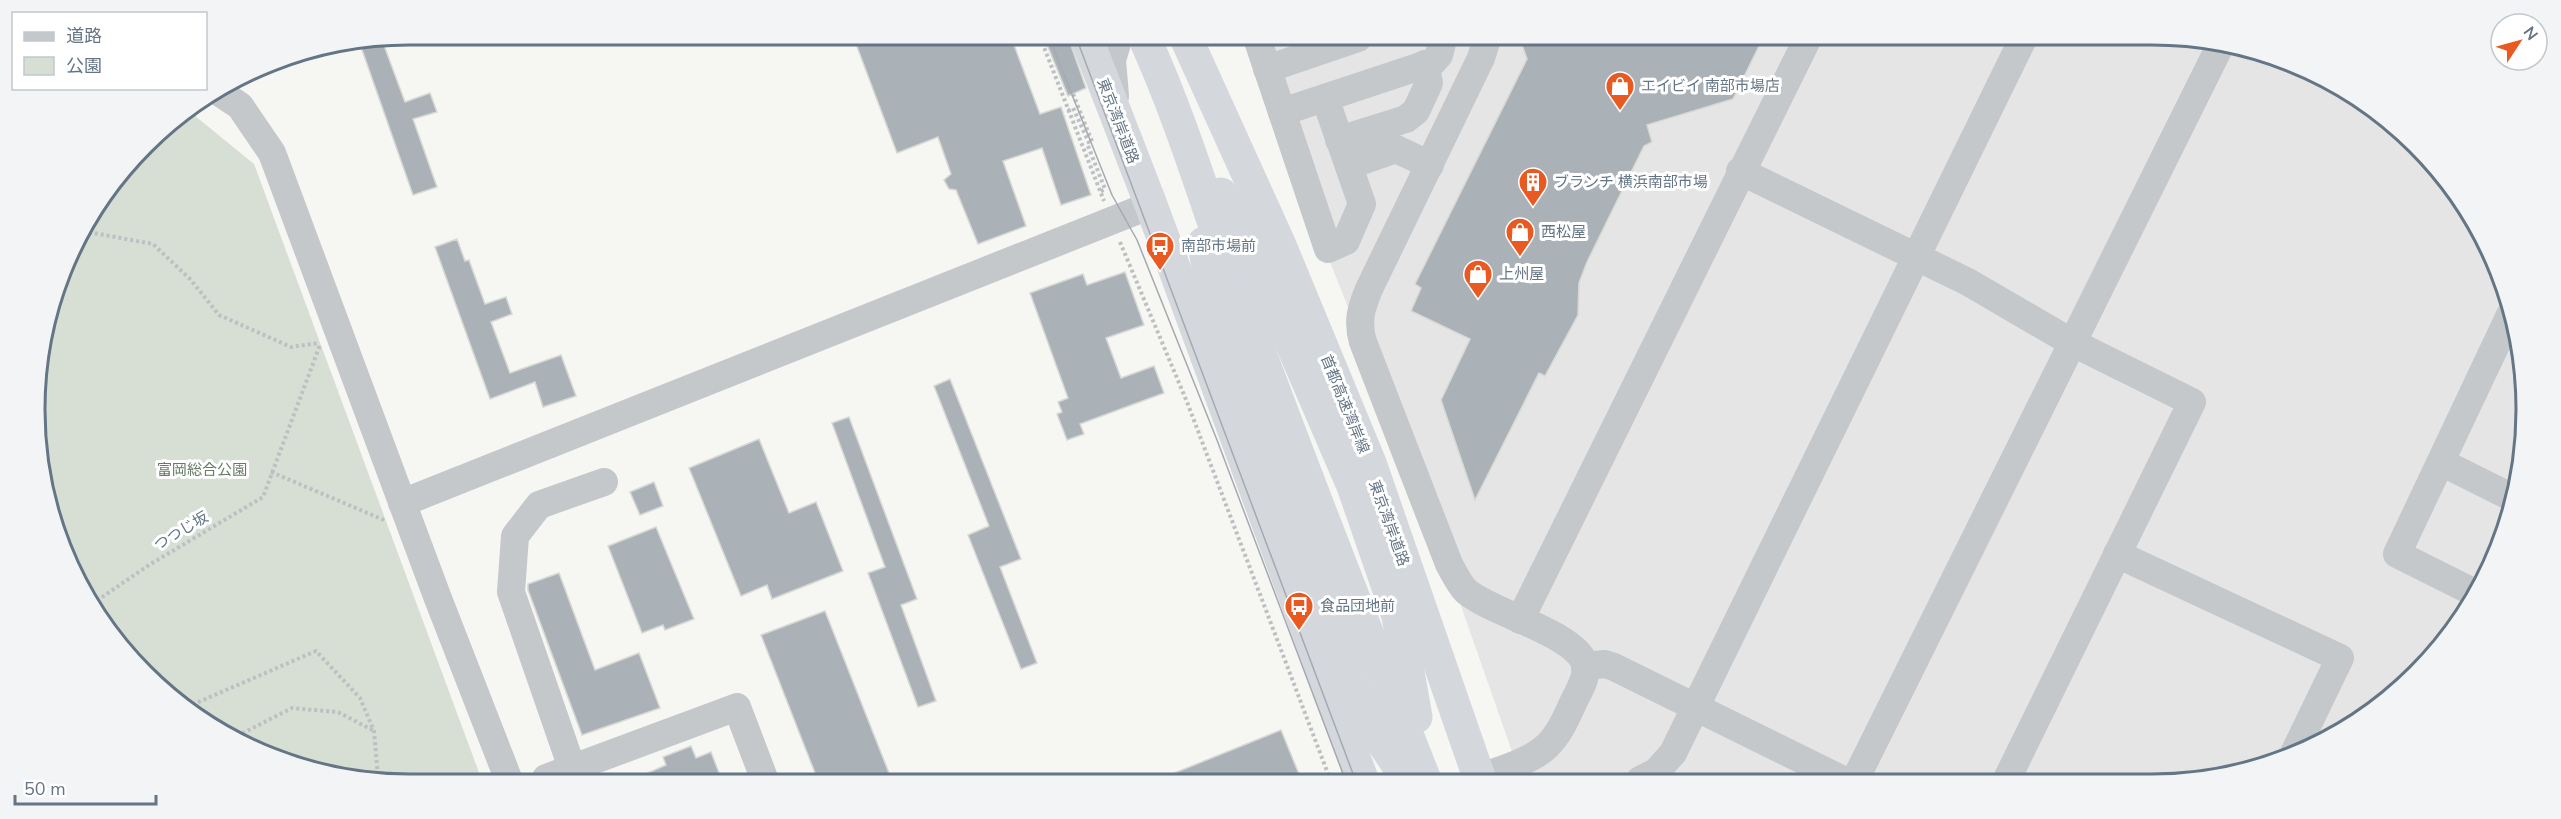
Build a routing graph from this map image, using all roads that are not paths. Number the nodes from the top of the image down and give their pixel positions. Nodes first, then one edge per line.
1 (1089, 45) edge
2 (1117, 45) edge
3 (1147, 45) edge
4 (1190, 45) edge
5 (1259, 45) edge
6 (1337, 45) edge
7 (1441, 45) edge
8 (1485, 45) edge
9 (1804, 45) edge
10 (2020, 45) edge
11 (2217, 51) edge
12 (1425, 64) junction
13 (1267, 69) junction
14 (224, 96) edge
15 (1325, 98) junction
16 (1282, 112) junction
17 (1116, 116) junction
18 (1192, 151) junction
19 (1344, 153) junction
20 (1435, 154) junction
21 (1740, 171) junction
22 (1151, 205) junction
23 (2506, 324) edge
24 (2071, 342) junction
25 (2441, 462) junction
26 (603, 482) dead end
27 (2506, 495) edge
28 (402, 503) junction
29 (2117, 554) junction
30 (2468, 590) edge
31 (1520, 620) junction
32 (1585, 666) junction
33 (2299, 742) edge
34 (572, 768) junction
35 (1530, 769) edge
36 (506, 774) edge
37 (556, 774) edge
38 (762, 774) edge
39 (1360, 774) edge
40 (1420, 774) edge
41 (1476, 774) edge
42 (1504, 774) edge
43 (1652, 774) edge
44 (1831, 774) edge
45 (1858, 774) edge
46 (2009, 774) edge

1 - 17 highway, 東京湾岸道路
2 - 17 street
3 - 18 highway
4 - 41 highway, 東京湾岸道路
5 - 13 street
6 - 13 street
7 - 12 street
8 - 20 street
9 - 21 street
10 - 43 street
11 - 24 street
12 - 15 street
12 - 19 street
13 - 16 street
14 - 28 street
15 - 16 street
15 - 19 street
16 - 19 street
17 - 22 highway, 東京湾岸道路
18 - 40 highway
18 - 40 highway
18 - 40 highway
19 - 20 street
20 - 31 street
21 - 24 street
21 - 31 street
22 - 28 street
22 - 39 highway, 東京湾岸道路
23 - 25 street
24 - 29 street
24 - 45 street
25 - 27 street
25 - 30 street
26 - 34 street
28 - 36 street
29 - 33 street
29 - 46 street
31 - 32 street
32 - 35 street
32 - 44 street
34 - 37 street
34 - 38 street
35 - 42 street

